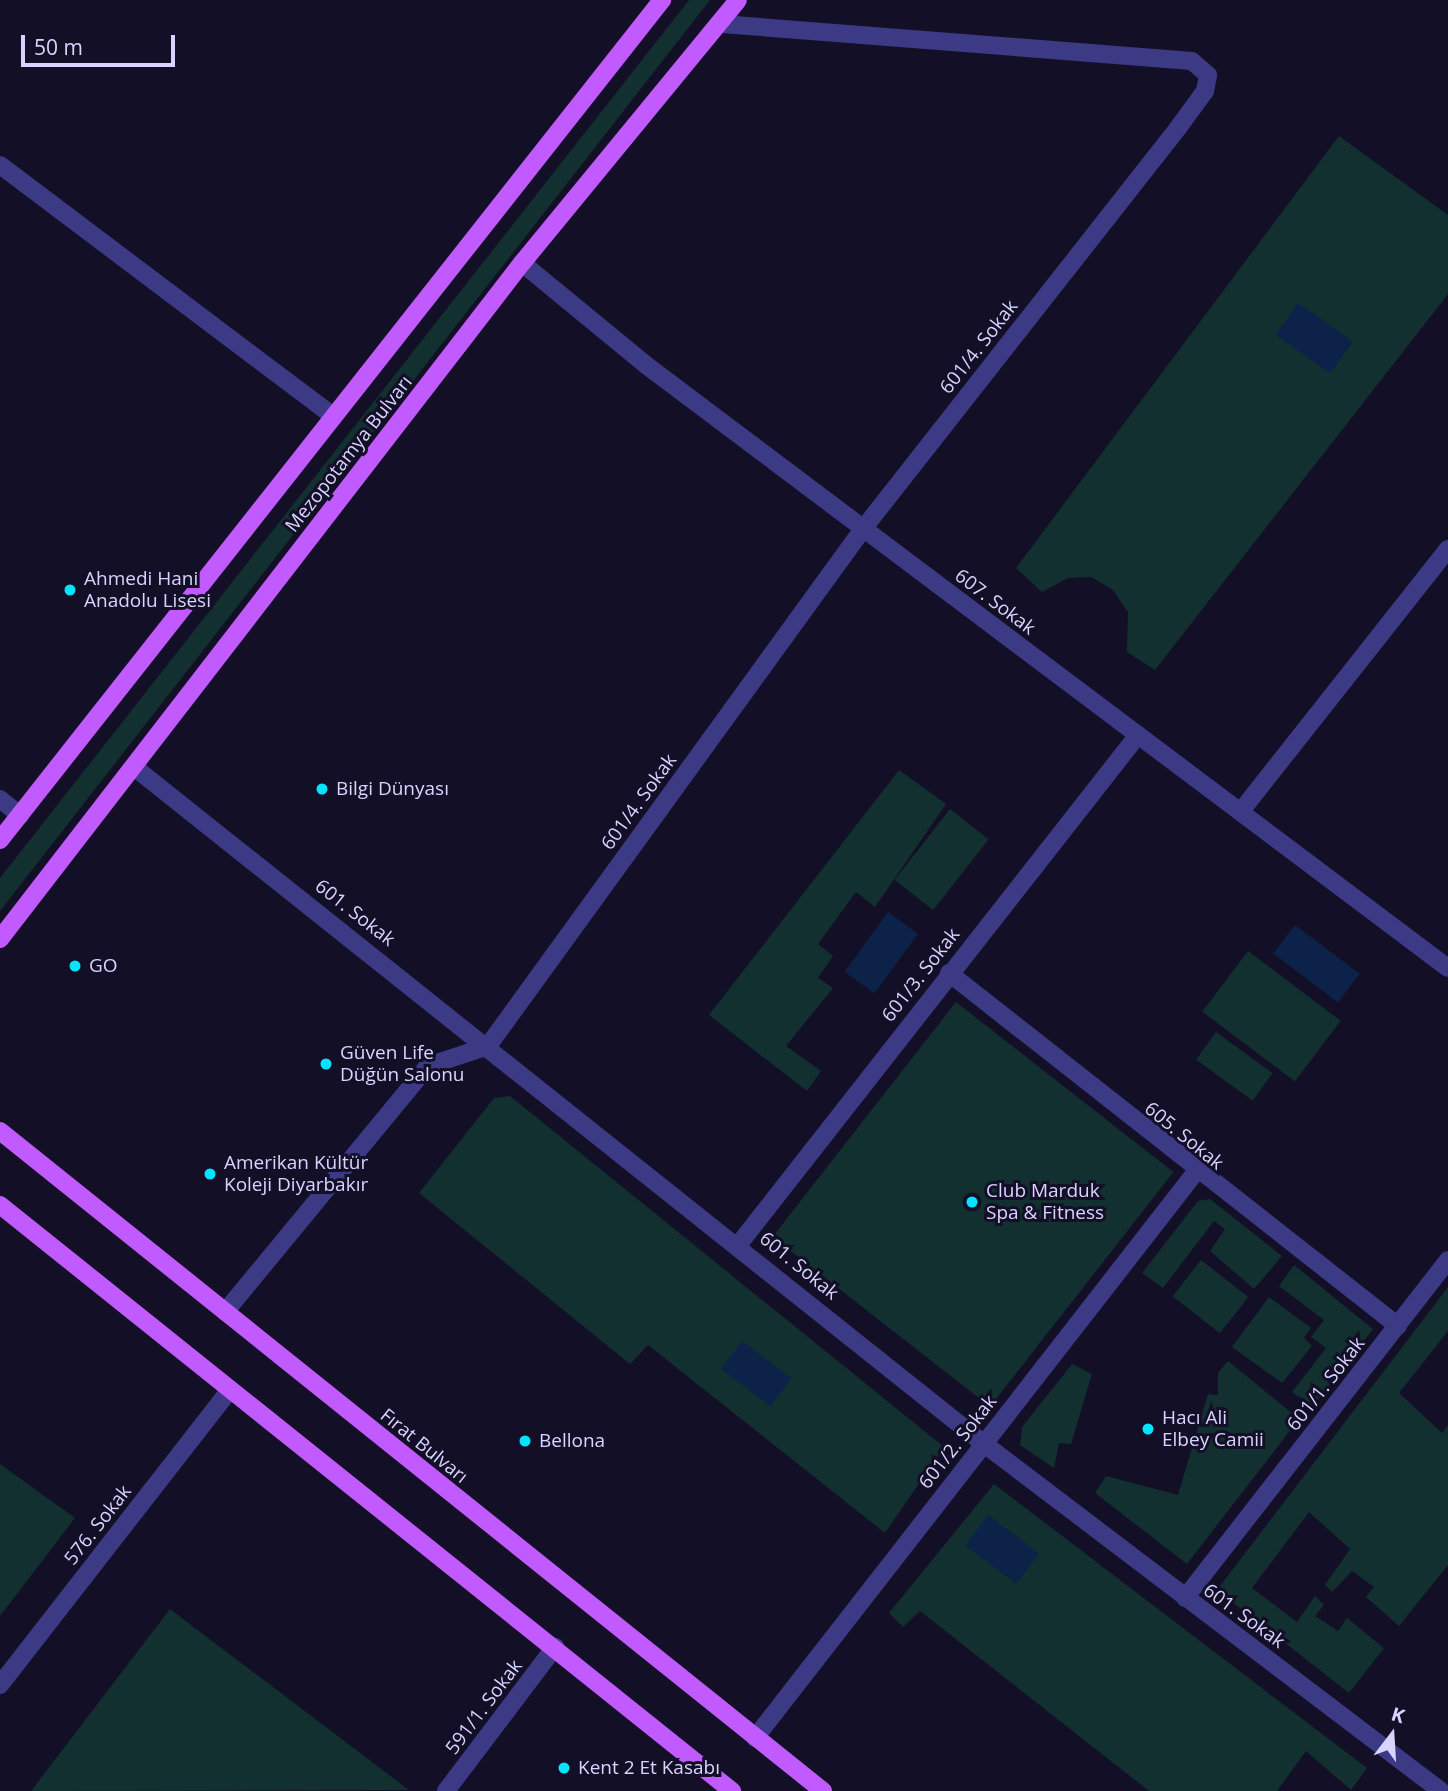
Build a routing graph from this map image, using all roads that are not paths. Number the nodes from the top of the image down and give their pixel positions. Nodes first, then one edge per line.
1 (662, 0) edge
2 (737, 0) edge
3 (718, 24) junction
4 (0, 165) edge
5 (522, 263) junction
6 (330, 414) junction
7 (863, 529) junction
8 (1448, 549) edge
9 (1138, 735) junction
10 (134, 767) junction
11 (0, 799) edge
12 (1241, 811) junction
13 (20, 815) junction
14 (0, 840) edge
15 (0, 939) edge
16 (1448, 968) edge
17 (949, 973) junction
18 (488, 1046) junction
19 (0, 1131) edge
20 (1195, 1172) junction
21 (0, 1205) edge
22 (739, 1244) junction
23 (1448, 1260) edge
24 (225, 1312) junction
25 (1398, 1326) junction
26 (229, 1391) junction
27 (983, 1443) junction
28 (1185, 1598) junction
29 (555, 1647) junction
30 (0, 1685) edge
31 (755, 1738) junction
32 (446, 1791) edge
33 (732, 1791) edge
34 (823, 1791) edge
35 (1441, 1791) edge

1 - 6 main road, Mezopotamya Bulvarı
2 - 3 main road, Mezopotamya Bulvarı
3 - 5 main road, Mezopotamya Bulvarı
3 - 7 street, 601/4. Sokak
4 - 6 street
5 - 7 street, 607. Sokak
5 - 10 main road, Mezopotamya Bulvarı
6 - 13 main road, Mezopotamya Bulvarı
7 - 9 street, 607. Sokak
7 - 18 street, 601/4. Sokak
8 - 12 street
9 - 12 street, 607. Sokak
9 - 17 street, 601/3. Sokak
10 - 15 main road, Mezopotamya Bulvarı
10 - 18 street, 601. Sokak
11 - 13 street
12 - 16 street, 607. Sokak
13 - 14 main road, Mezopotamya Bulvarı
17 - 20 street, 605. Sokak
17 - 22 street, 601/3. Sokak
18 - 22 street, 601. Sokak
18 - 24 street
19 - 24 main road, Fırat Bulvarı
20 - 25 street, 605. Sokak
20 - 27 street, 601/2. Sokak
21 - 26 main road
22 - 27 street, 601. Sokak
23 - 25 street, 601/1. Sokak
24 - 31 main road, Fırat Bulvarı
25 - 28 street, 601/1. Sokak
26 - 29 main road
26 - 30 street, 576. Sokak
27 - 28 street, 601. Sokak
27 - 31 street, 601/2. Sokak
28 - 35 street, 601. Sokak
29 - 32 street, 591/1. Sokak
29 - 33 main road
31 - 34 main road, Fırat Bulvarı

